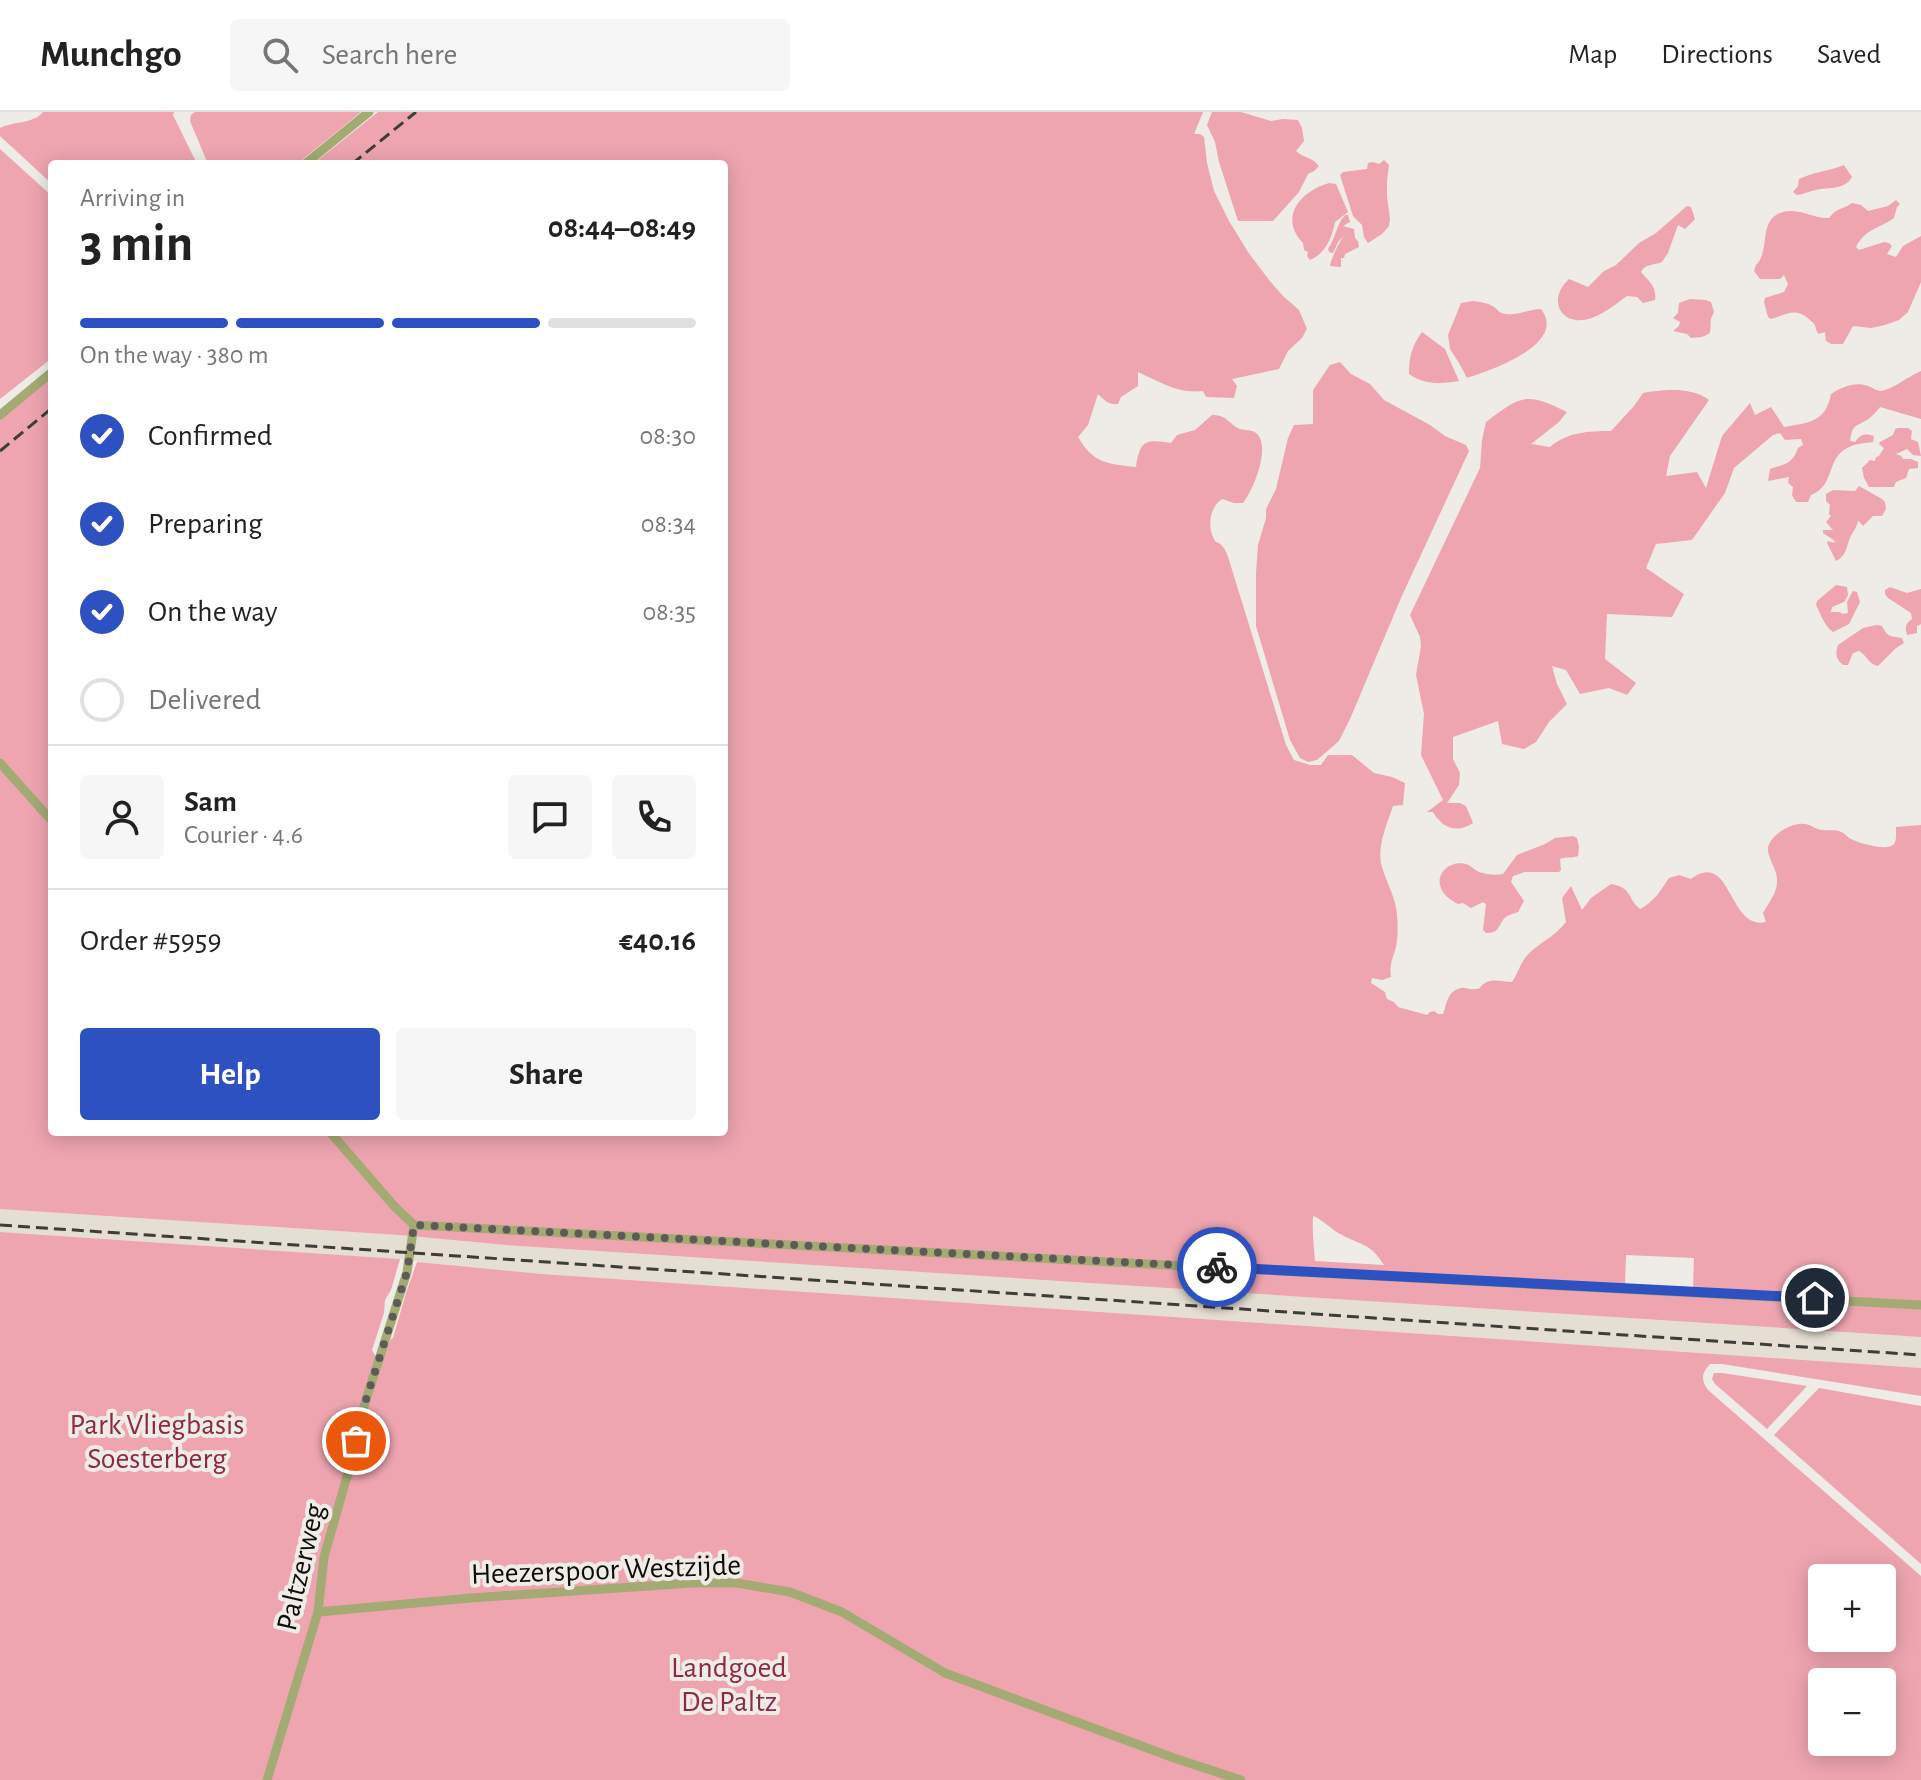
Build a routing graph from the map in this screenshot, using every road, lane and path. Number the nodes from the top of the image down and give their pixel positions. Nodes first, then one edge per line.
1 (369, 112) edge
2 (310, 160) edge
3 (48, 375) edge
4 (0, 415) edge
5 (0, 763) edge
6 (48, 817) edge
7 (333, 1136) edge
8 (414, 1225) junction
9 (1921, 1305) edge
10 (318, 1612) junction
11 (267, 1780) edge
12 (1241, 1780) edge

1 - 2 street
3 - 4 street
5 - 6 street
7 - 8 street
8 - 9 street
8 - 10 street, Paltzerweg
10 - 11 street, Paltzerweg
10 - 12 street, Heezerspoor Westzijde

